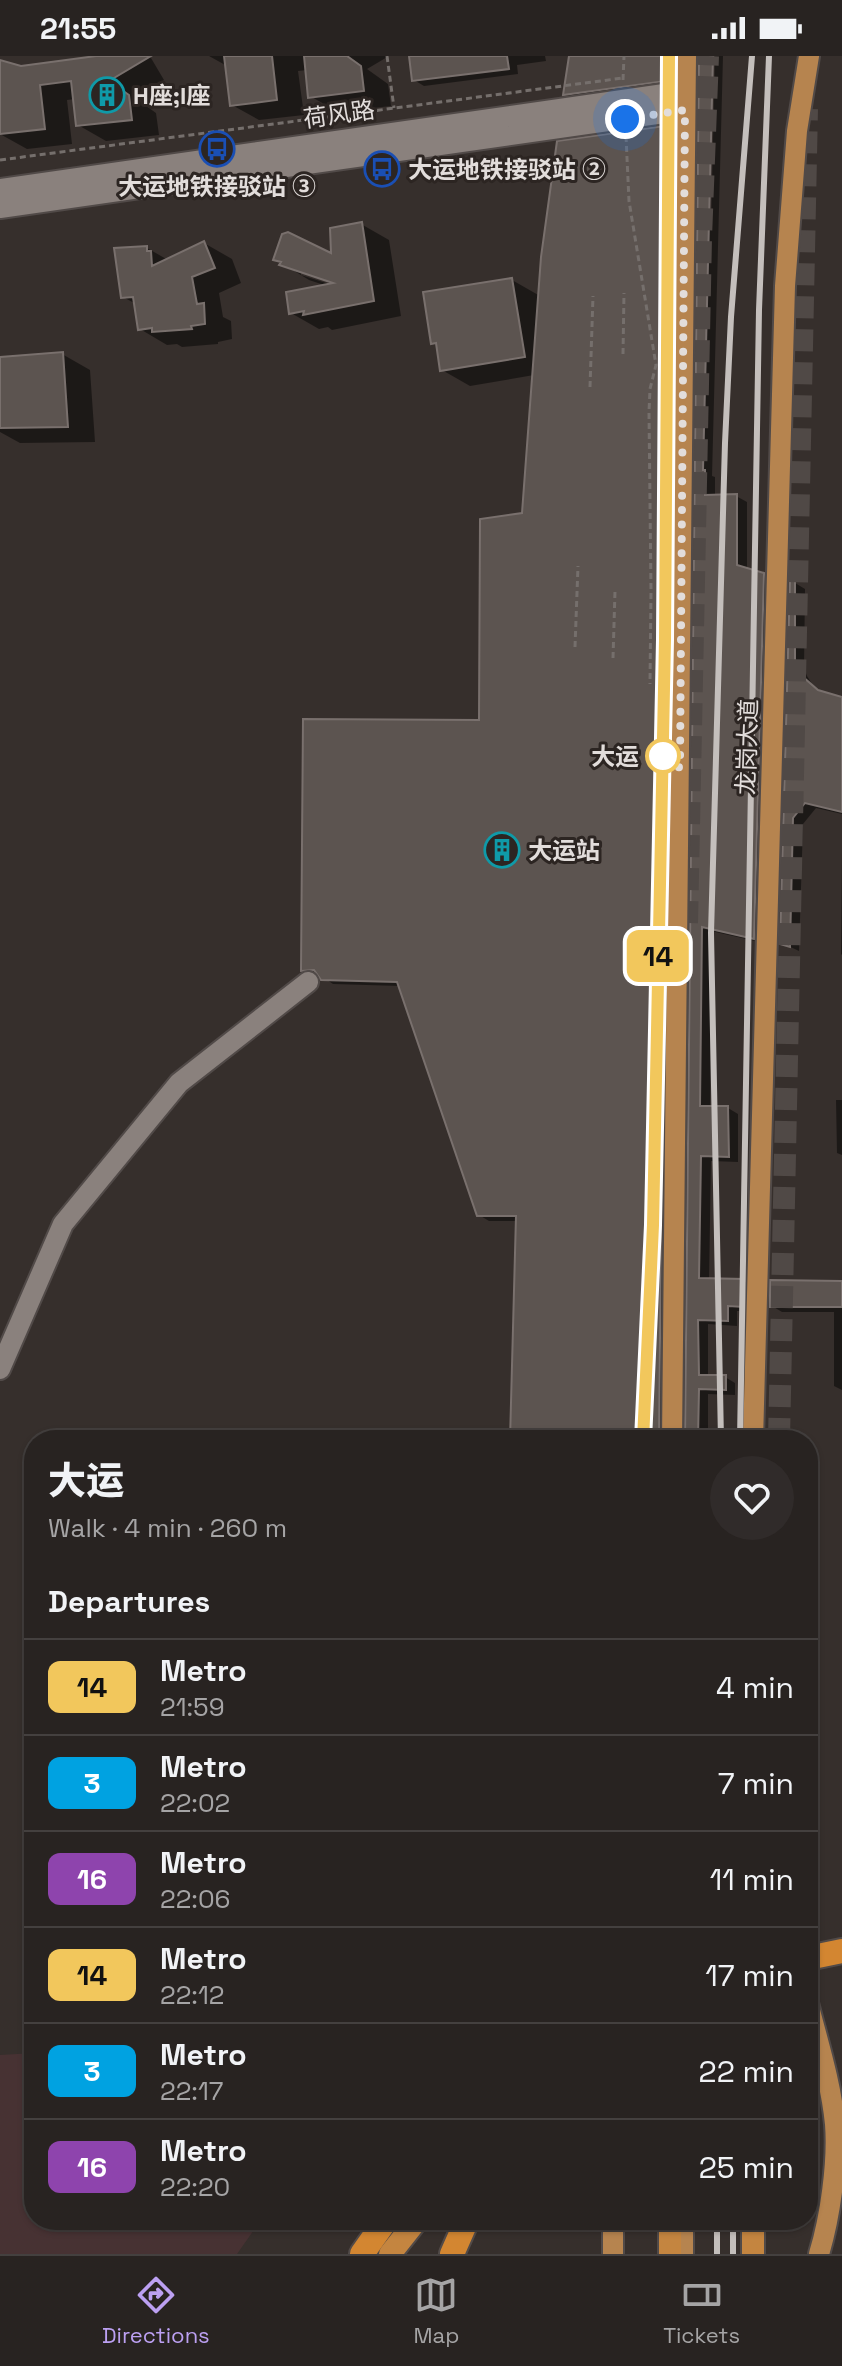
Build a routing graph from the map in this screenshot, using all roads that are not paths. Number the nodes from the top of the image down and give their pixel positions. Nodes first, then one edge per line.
1 (686, 56) edge
2 (797, 56) edge
3 (809, 56) edge
4 (685, 101) junction
5 (615, 110) junction
6 (797, 131) junction
7 (0, 189) edge
8 (0, 208) edge
9 (308, 982) dead end
10 (0, 1369) edge
11 (672, 1430) edge
12 (753, 1430) edge
13 (842, 1951) edge
14 (818, 1956) edge
15 (818, 2042) edge
16 (379, 2230) edge
17 (409, 2230) edge
18 (463, 2230) edge
19 (613, 2230) edge
20 (670, 2230) edge
21 (683, 2230) edge
22 (753, 2230) edge
23 (362, 2254) edge
24 (390, 2254) edge
25 (452, 2254) edge
26 (613, 2254) edge
27 (670, 2254) edge
28 (683, 2254) edge
29 (753, 2254) edge
30 (819, 2254) edge

1 - 4 main road
2 - 6 main road
3 - 6 main road, 龙岗大道
4 - 5 street, 荷风路
4 - 11 main road
5 - 7 street, 荷风路
5 - 8 street, 荷风路
6 - 12 main road, 龙岗大道
9 - 10 street
13 - 14 highway
15 - 30 main road
16 - 23 highway
17 - 24 highway
18 - 25 highway
19 - 26 main road
20 - 27 highway
21 - 28 main road
22 - 29 highway

